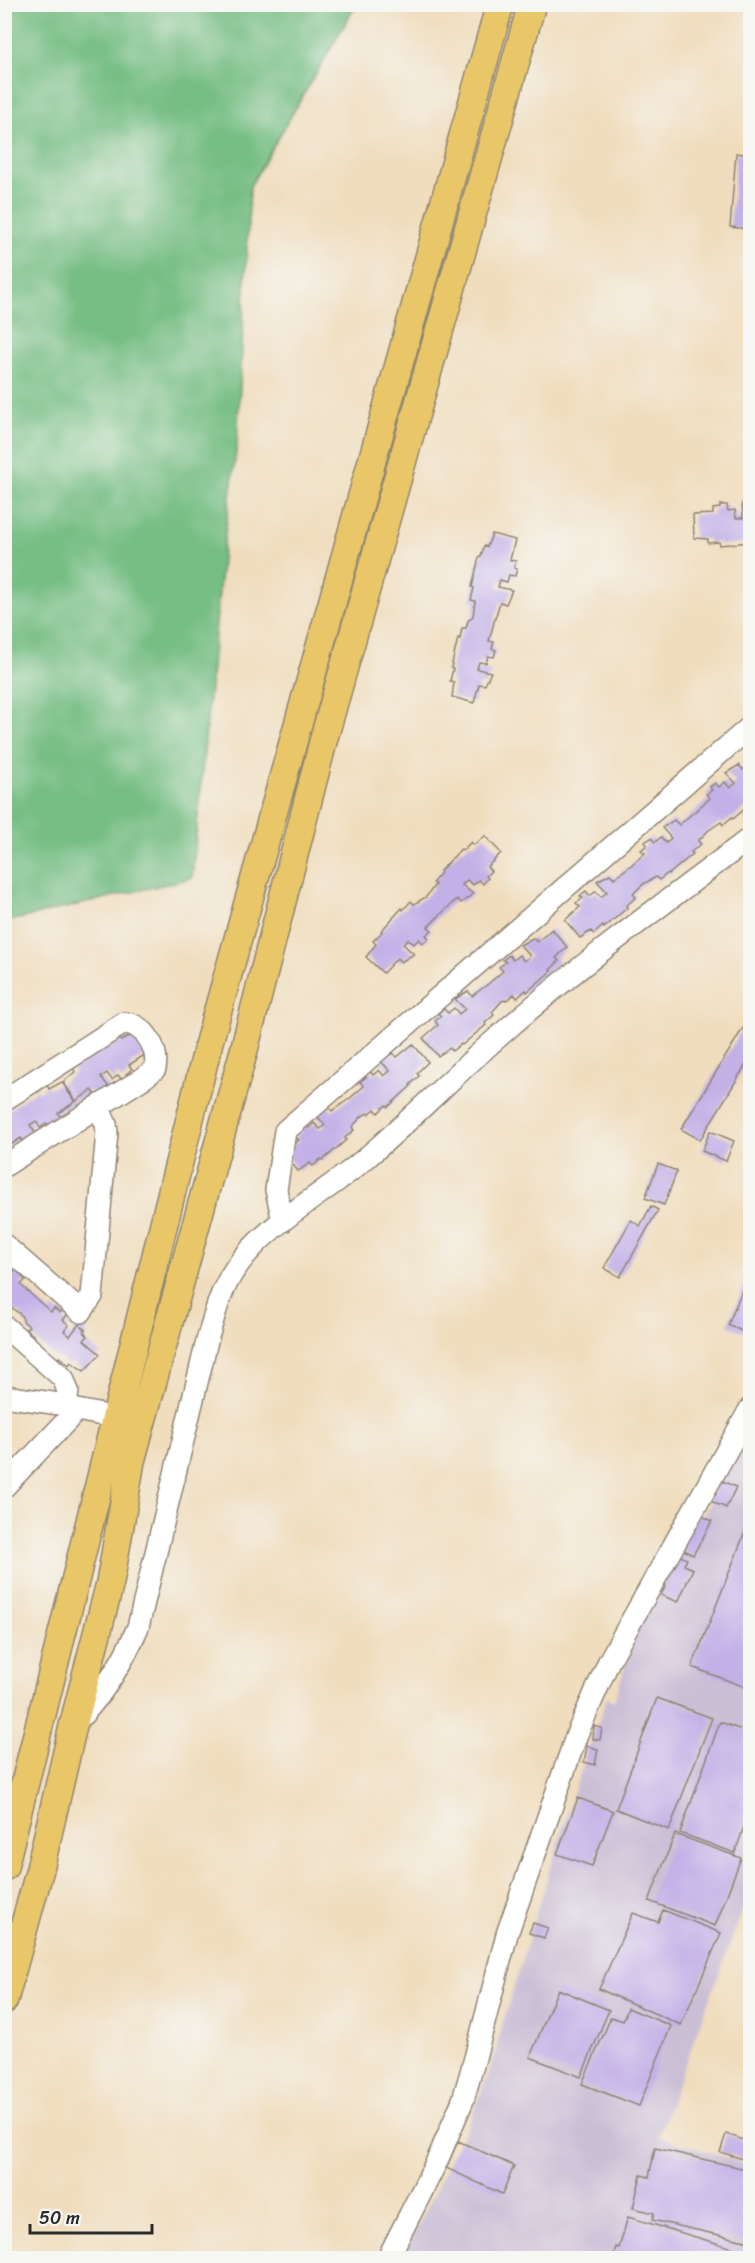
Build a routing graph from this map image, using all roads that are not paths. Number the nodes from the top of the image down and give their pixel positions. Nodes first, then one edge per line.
1 (500, 4) edge
2 (532, 4) edge
3 (750, 727) edge
4 (750, 838) edge
5 (4, 1100) edge
6 (98, 1107) junction
7 (4, 1166) edge
8 (283, 1221) junction
9 (4, 1245) edge
10 (4, 1326) edge
11 (4, 1396) edge
12 (72, 1407) junction
13 (750, 1409) edge
14 (117, 1418) junction
15 (4, 1487) edge
16 (94, 1511) junction
17 (123, 1517) junction
18 (73, 1726) junction
19 (4, 1867) edge
20 (4, 2000) edge
21 (388, 2259) edge

1 - 14 main road
2 - 17 main road
3 - 8 street
4 - 8 street
5 - 6 street
6 - 7 street
6 - 9 street
8 - 18 street
10 - 12 street
11 - 12 street
12 - 14 street
12 - 15 street
13 - 21 street
14 - 16 main road
16 - 17 main road
16 - 19 main road
17 - 18 main road
18 - 20 main road

